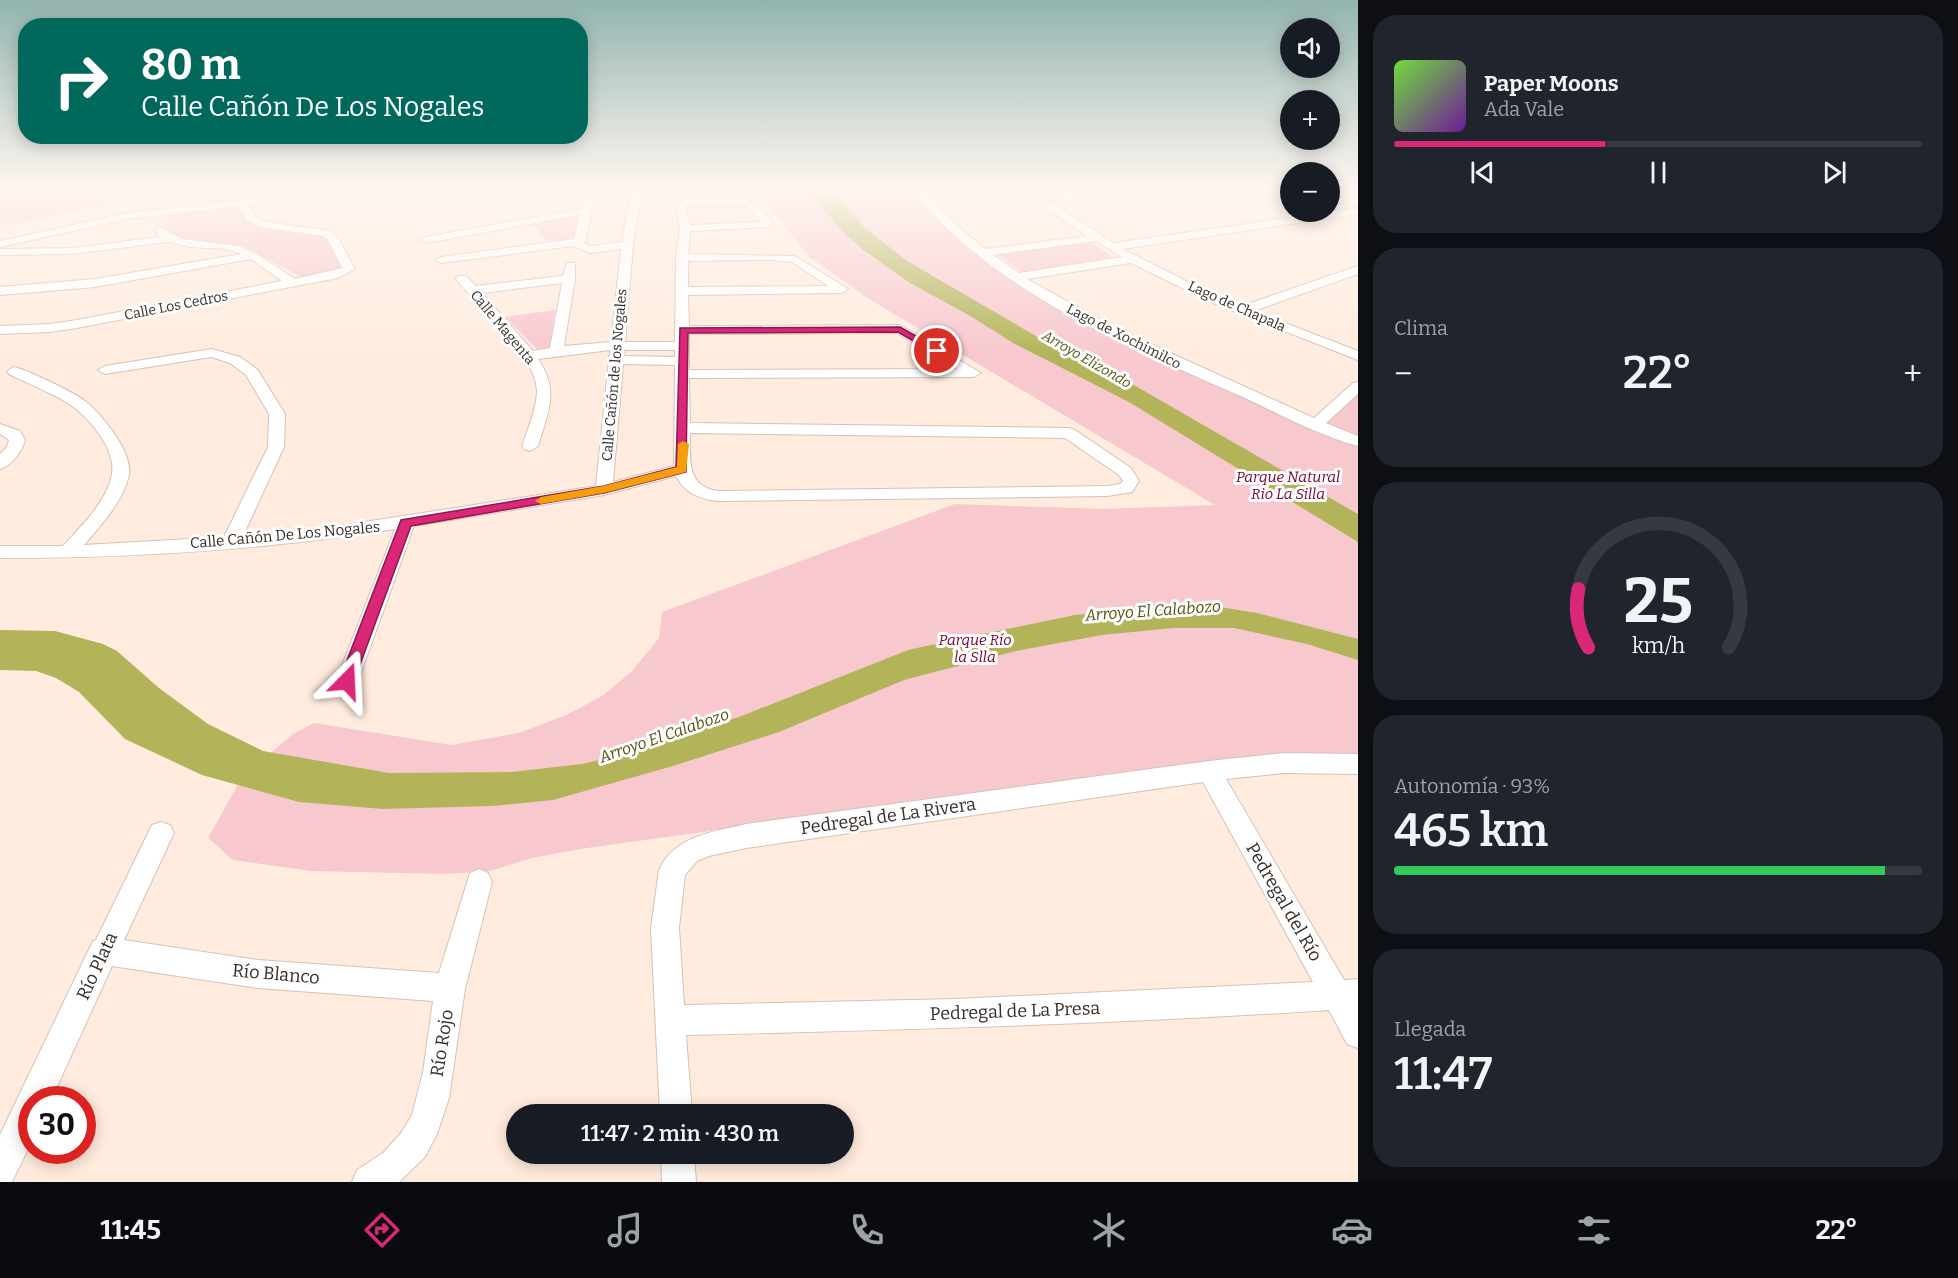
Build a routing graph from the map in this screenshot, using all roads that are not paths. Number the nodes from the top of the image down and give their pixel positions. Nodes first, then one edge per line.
1 (128, 244) edge
2 (201, 244) edge
3 (336, 244) edge
4 (429, 244) edge
5 (566, 244) edge
6 (580, 244) edge
7 (683, 244) edge
8 (973, 244) edge
9 (1051, 244) edge
10 (1107, 244) edge
11 (1131, 244) edge
12 (627, 245) joint
13 (1112, 247) junction
14 (0, 252) edge
15 (984, 253) junction
16 (251, 256) junction
17 (682, 258) junction
18 (1132, 259) junction
19 (571, 265) dead end
20 (1358, 270) edge
21 (1018, 278) junction
22 (462, 279) dead end
23 (568, 279) junction
24 (293, 283) junction
25 (473, 290) junction
26 (0, 291) edge
27 (682, 291) junction
28 (1243, 310) junction
29 (0, 330) edge
30 (684, 330) junction
31 (616, 344) junction
32 (683, 346) junction
33 (556, 351) junction
34 (530, 356) junction
35 (1358, 356) edge
36 (615, 360) junction
37 (682, 368) junction
38 (105, 370) dead end
39 (14, 371) dead end
40 (1358, 386) edge
41 (1316, 423) junction
42 (684, 428) junction
43 (0, 429) edge
44 (1358, 441) edge
45 (530, 446) dead end
46 (0, 464) edge
47 (682, 469) junction
48 (604, 489) junction
49 (406, 523) junction
50 (230, 543) junction
51 (0, 552) edge
52 (68, 552) junction
53 (347, 681) dead end
54 (1358, 764) edge
55 (1209, 771) junction
56 (160, 833) dead end
57 (479, 882) dead end
58 (103, 951) junction
59 (450, 988) junction
60 (1347, 994) edge
61 (671, 1020) junction
62 (1358, 1033) edge
63 (40, 1086) edge
64 (675, 1104) edge
65 (18, 1133) edge
66 (679, 1164) edge
67 (0, 1171) edge
68 (369, 1182) edge
69 (680, 1182) edge

1 - 14 street
2 - 16 street
3 - 24 street, Calle Los Cedros
4 - 5 street
6 - 12 street
7 - 17 street
8 - 15 street, Lago de Xochimilco
9 - 15 street
10 - 13 street, Lago de Chapala
11 - 13 street
12 - 31 street, Calle Cañón de los Nogales
13 - 18 street, Lago de Chapala
15 - 21 street, Lago de Xochimilco
16 - 24 street
16 - 26 street
17 - 27 street
17 - 27 street
18 - 21 street
18 - 28 street, Lago de Chapala
19 - 23 street
20 - 28 street
21 - 41 street, Lago de Xochimilco
22 - 25 street, Calle Magenta
23 - 25 street
23 - 33 street
24 - 29 street, Calle Los Cedros
25 - 34 street, Calle Magenta
27 - 30 street
28 - 35 street, Lago de Chapala
30 - 32 street
30 - 37 street
31 - 32 street
31 - 33 street
31 - 36 street, Calle Cañón de los Nogales
32 - 37 street
33 - 34 street
34 - 45 street, Calle Magenta
36 - 37 street
36 - 48 street, Calle Cañón de los Nogales
37 - 42 street
38 - 50 street
39 - 52 street
40 - 41 street
41 - 44 street, Lago de Xochimilco
42 - 47 street
42 - 47 street
43 - 46 street
47 - 48 street, Calle Cañón De Los Nogales
48 - 49 street, Calle Cañón De Los Nogales
49 - 50 street, Calle Cañón De Los Nogales
49 - 53 street
50 - 52 street, Calle Cañón De Los Nogales
51 - 52 street, Calle Cañón De Los Nogales
54 - 55 street, Pedregal de La Rivera
55 - 60 street, Pedregal del Río
55 - 61 street, Pedregal de La Rivera
56 - 58 street, Río Plata
57 - 59 street, Río Rojo
58 - 59 street, Río Blanco
58 - 63 street, Río Plata
59 - 68 street, Río Rojo
60 - 61 street, Pedregal de La Presa
60 - 62 street, Pedregal del Río
61 - 64 street, Pedregal de La Rivera
65 - 67 street
66 - 69 street

